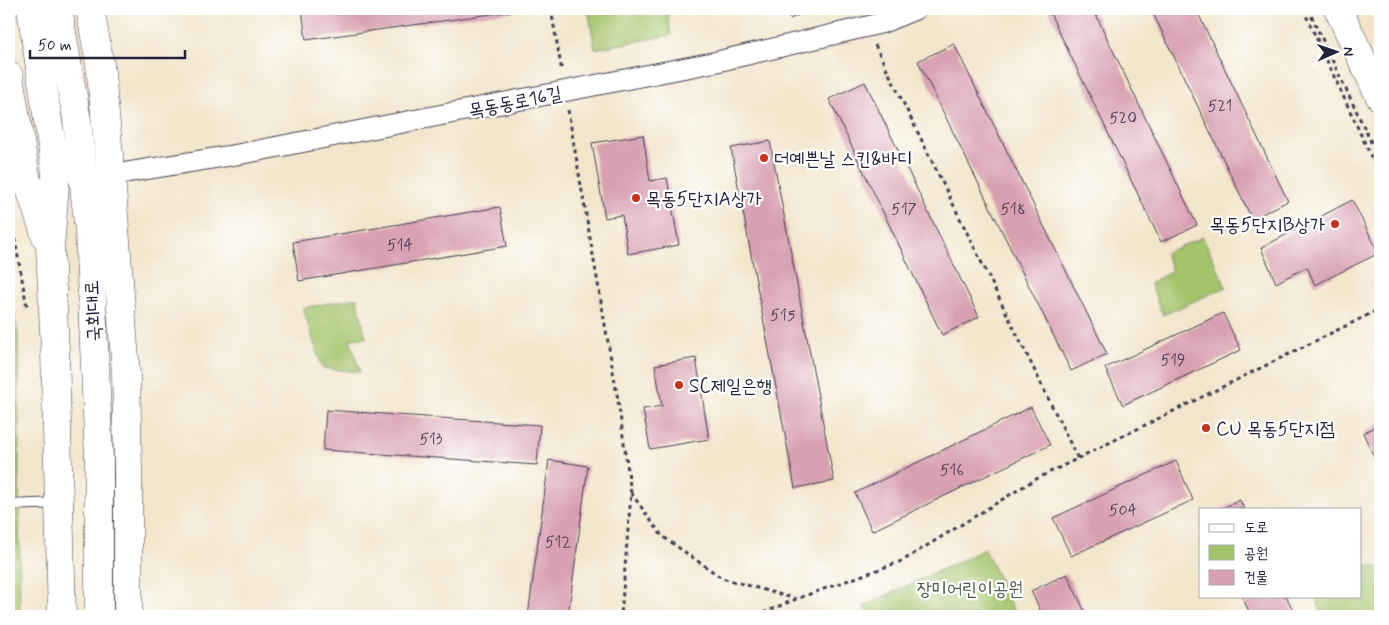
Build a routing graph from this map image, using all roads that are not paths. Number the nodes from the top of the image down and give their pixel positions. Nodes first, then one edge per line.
1 (31, 9) edge
2 (58, 9) edge
3 (90, 9) edge
4 (916, 9) edge
5 (1338, 9) edge
6 (9, 76) edge
7 (1380, 97) edge
8 (111, 175) junction
9 (50, 248) junction
10 (60, 503) junction
11 (9, 505) edge
12 (62, 616) edge
13 (100, 616) edge
14 (128, 616) edge

1 - 9 main road, 국회대로
2 - 13 main road, 국회대로
3 - 8 main road
4 - 8 street, 목동동로16길
5 - 7 main road
6 - 9 main road
8 - 14 main road
9 - 10 main road, 국회대로
10 - 11 lane
10 - 12 main road, 국회대로

